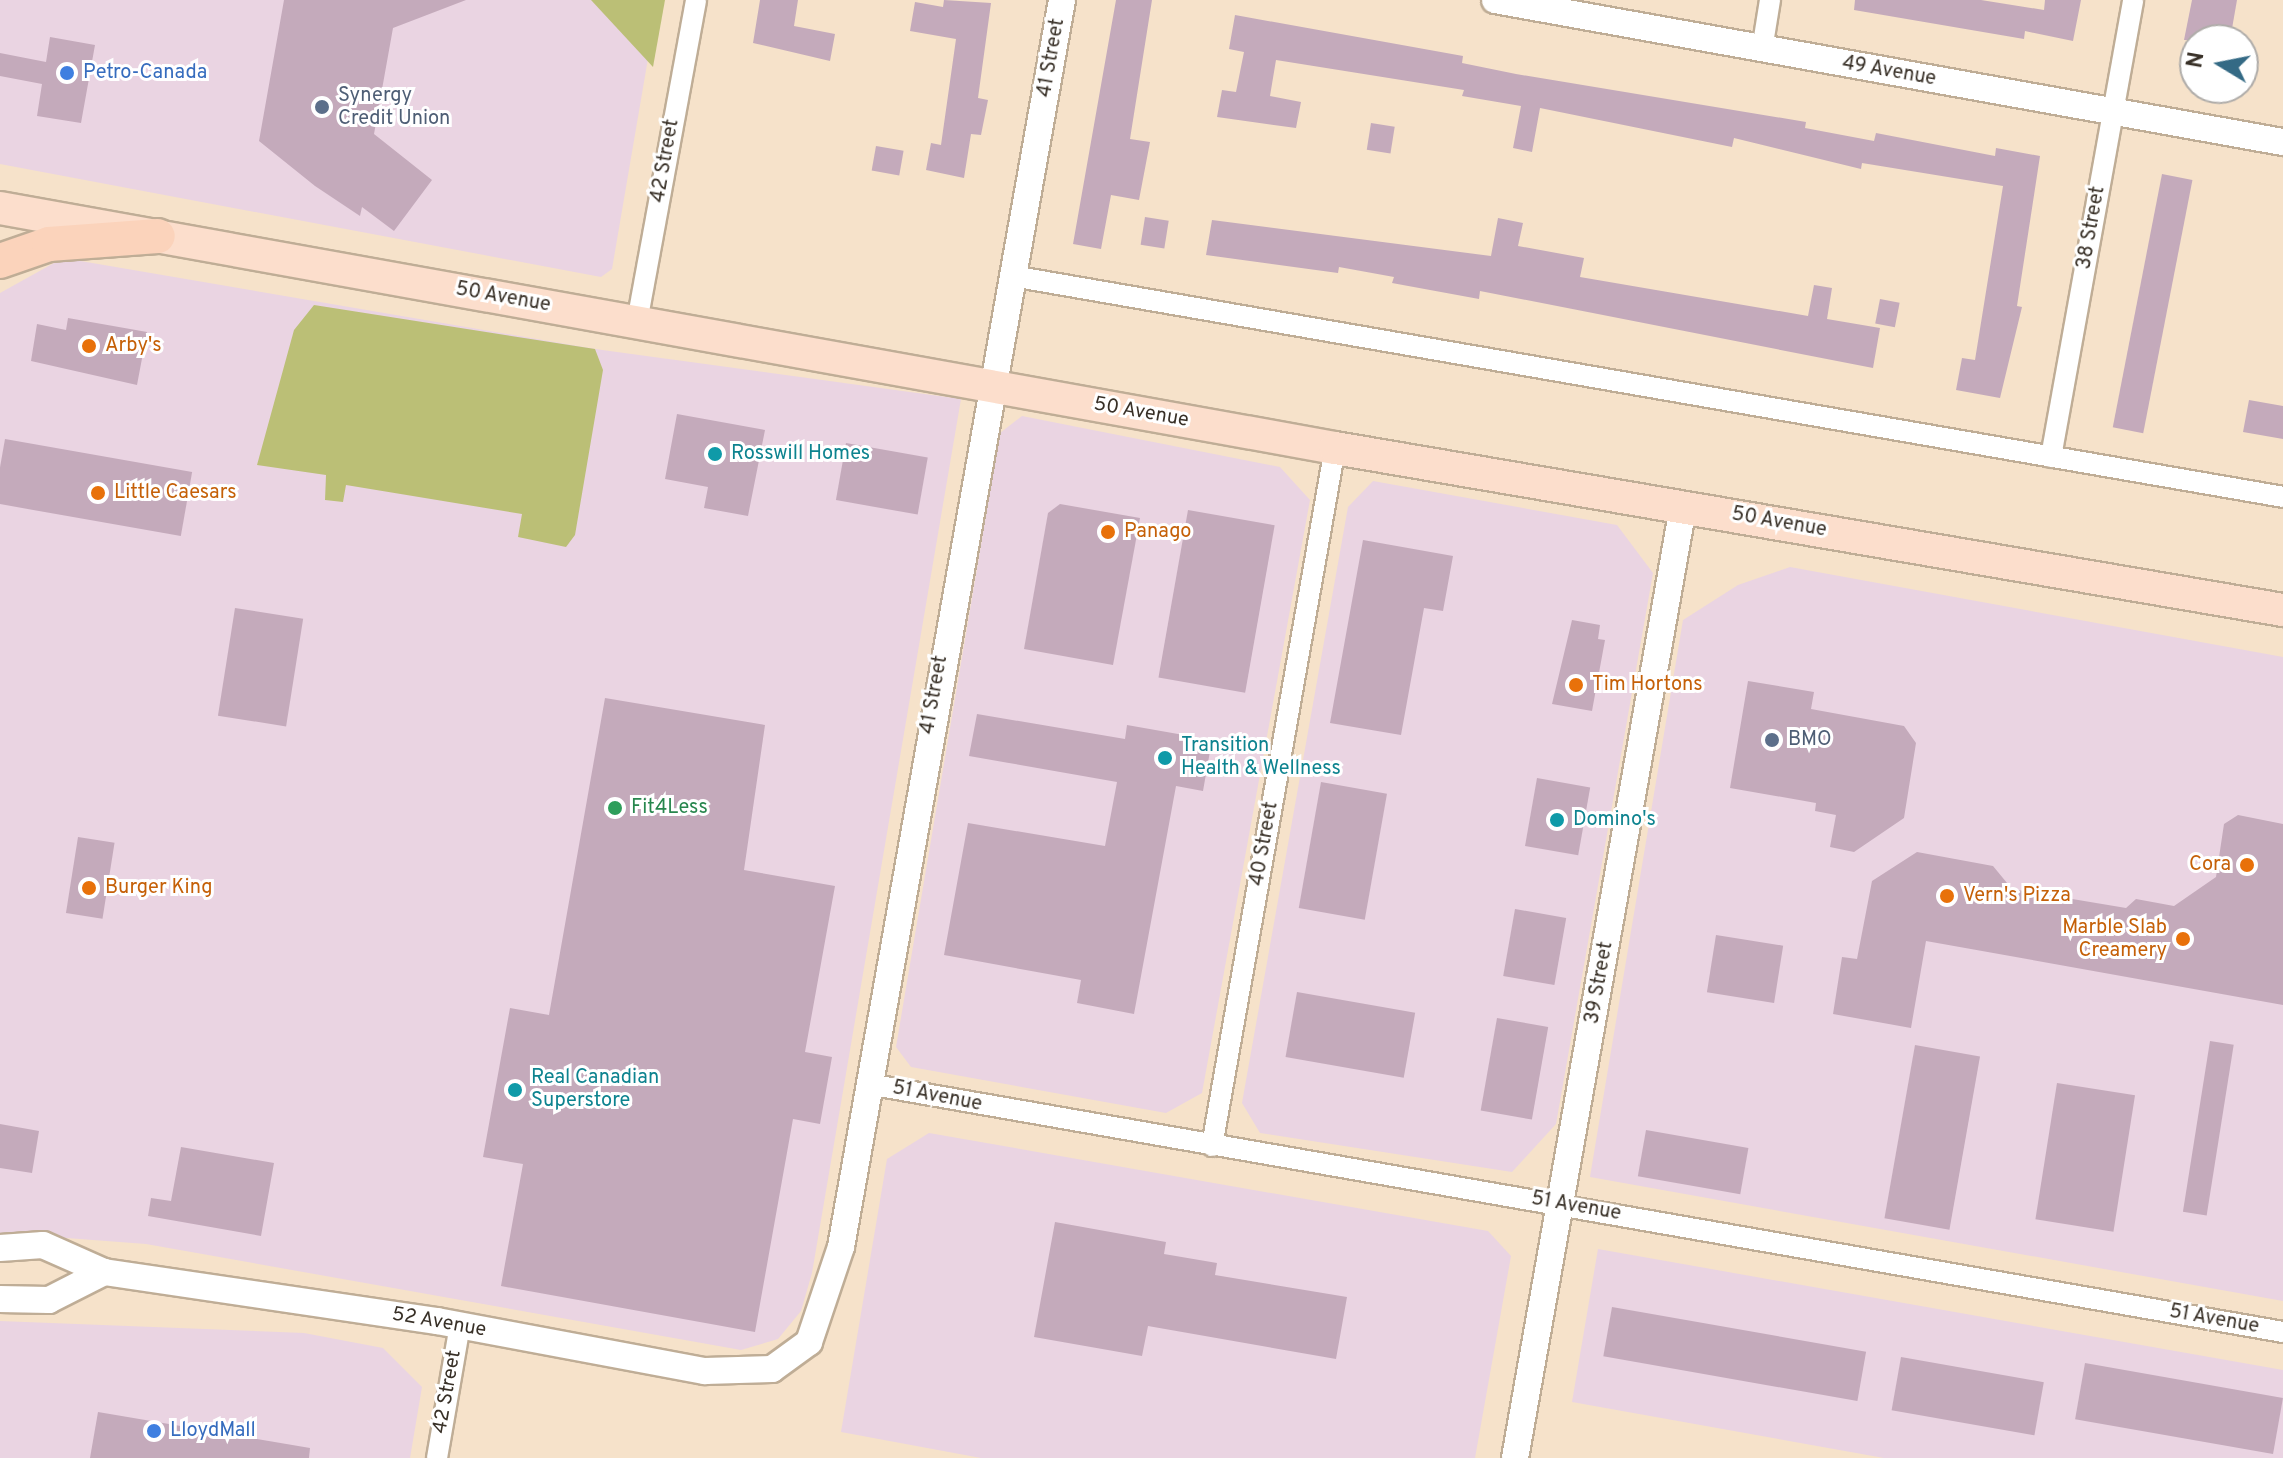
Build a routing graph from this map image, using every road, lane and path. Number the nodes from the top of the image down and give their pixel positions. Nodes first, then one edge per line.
1 (696, 0) edge
2 (1062, 0) edge
3 (1495, 0) edge
4 (1770, 0) edge
5 (2133, 0) edge
6 (1762, 50) junction
7 (2113, 112) junction
8 (2283, 142) edge
9 (0, 208) edge
10 (158, 236) junction
11 (0, 261) edge
12 (1012, 276) junction
13 (637, 322) junction
14 (993, 386) junction
15 (1335, 448) junction
16 (2051, 457) junction
17 (2283, 497) edge
18 (1683, 507) junction
19 (2283, 610) edge
20 (868, 1084) junction
21 (1212, 1146) junction
22 (1562, 1204) junction
23 (0, 1248) edge
24 (104, 1272) junction
25 (0, 1299) edge
26 (460, 1325) junction
27 (2283, 1332) edge
28 (772, 1369) joint
29 (437, 1458) edge
30 (1515, 1458) edge

1 - 13 street, 42 Street
2 - 12 street, 41 Street
3 - 6 street, 49 Avenue
4 - 6 street
5 - 7 street, 38 Street
6 - 7 street, 49 Avenue
7 - 8 street, 49 Avenue
7 - 16 street, 38 Street
9 - 10 main road, 50 Avenue
10 - 11 highway
10 - 13 main road, 50 Avenue
12 - 14 street, 41 Street
12 - 16 street
13 - 14 main road, 50 Avenue
14 - 15 main road, 50 Avenue
14 - 20 street, 41 Street
15 - 18 main road, 50 Avenue
15 - 21 street, 40 Street
16 - 17 street
18 - 19 main road, 50 Avenue
18 - 22 street, 39 Street
20 - 21 street, 51 Avenue
20 - 28 street, 41 Street
21 - 22 street, 51 Avenue
22 - 27 street, 51 Avenue
22 - 30 street, 39 Street
23 - 24 street, 52 Avenue
24 - 25 street
24 - 26 street, 52 Avenue
26 - 28 street, 52 Avenue
26 - 29 street, 42 Street

